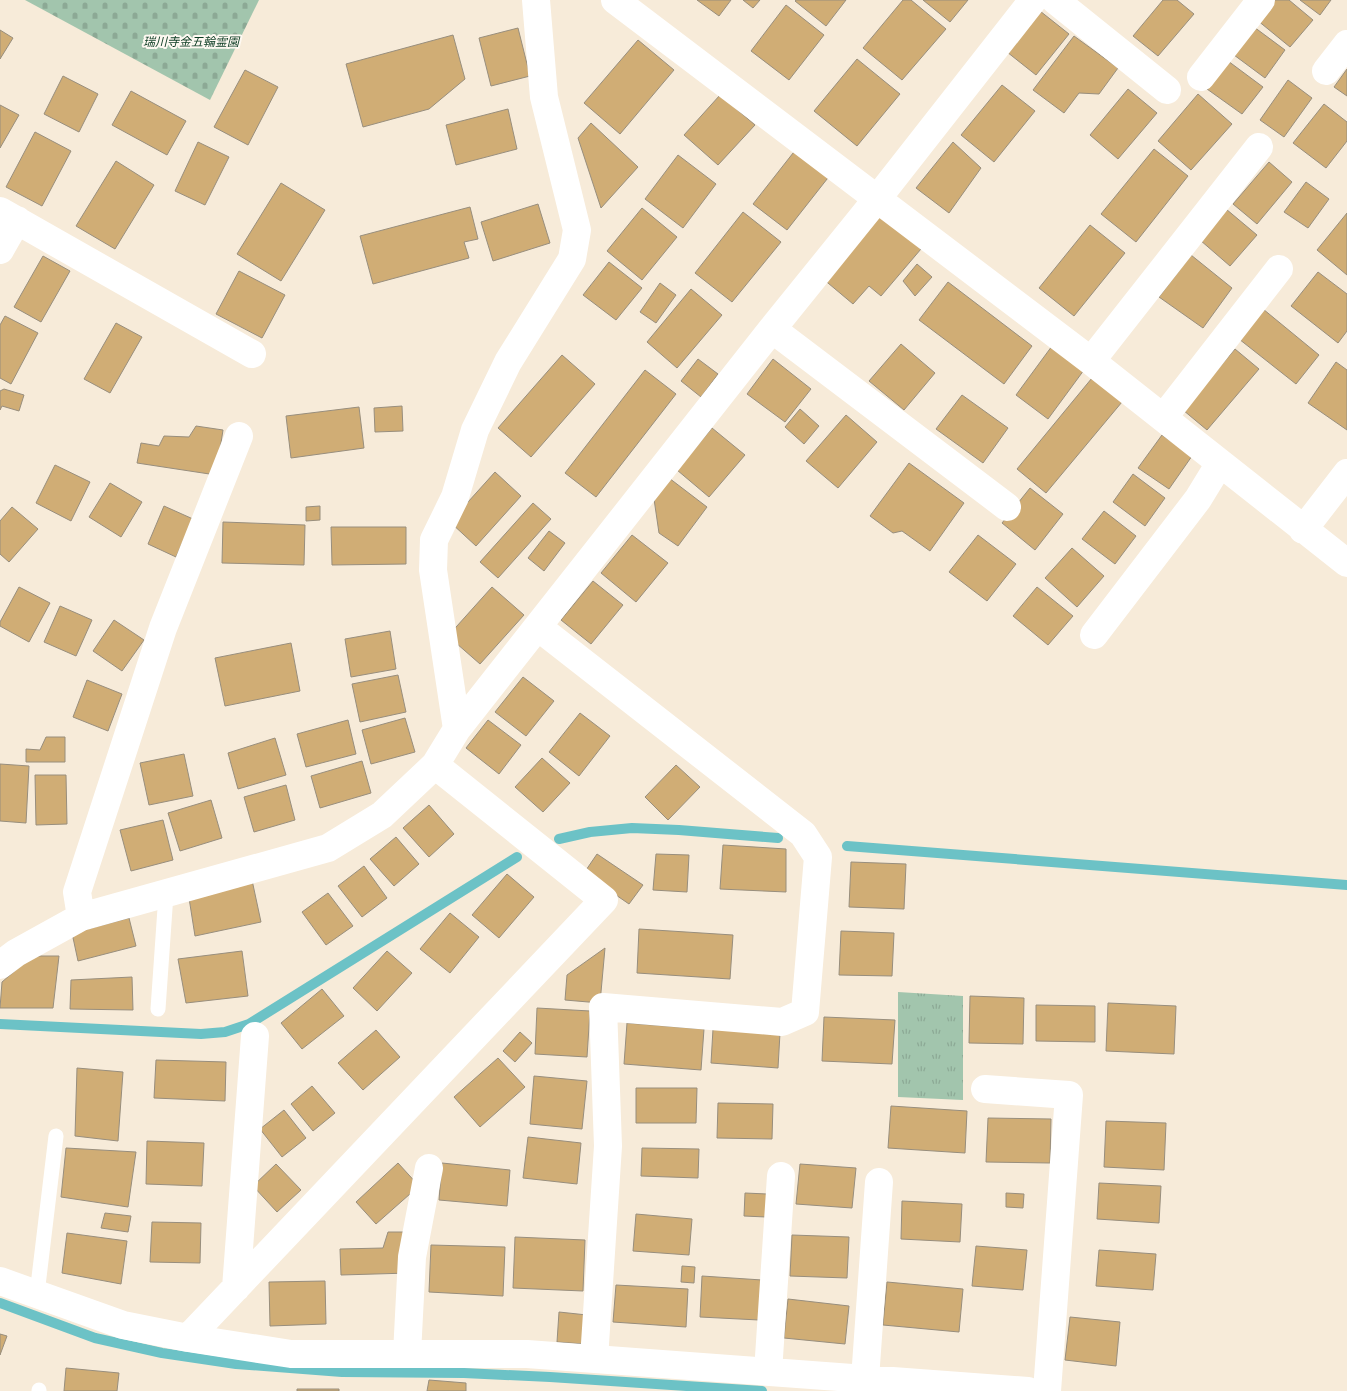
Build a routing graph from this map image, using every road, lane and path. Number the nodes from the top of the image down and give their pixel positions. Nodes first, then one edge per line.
1 (536, 0) edge
2 (614, 0) edge
3 (1033, 0) edge
4 (1055, 0) edge
5 (1261, 0) edge
6 (1347, 44) edge
7 (1326, 71) dead end
8 (1201, 77) dead end
9 (1167, 90) dead end
10 (1259, 147) dead end
11 (877, 199) junction
12 (8, 216) edge
13 (0, 250) edge
14 (1279, 269) dead end
15 (772, 330) junction
16 (252, 354) dead end
17 (1091, 361) junction
18 (1163, 418) junction
19 (239, 436) dead end
20 (1220, 464) junction
21 (1347, 473) edge
22 (1008, 507) dead end
23 (1304, 530) junction
24 (1347, 563) edge
25 (538, 627) junction
26 (1094, 635) dead end
27 (457, 729) junction
28 (434, 765) junction
29 (166, 894) junction
30 (81, 917) junction
31 (0, 965) edge
32 (158, 1008) dead end
33 (255, 1036) dead end
34 (985, 1089) dead end
35 (56, 1136) dead end
36 (429, 1168) dead end
37 (781, 1176) dead end
38 (879, 1182) dead end
39 (0, 1281) edge
40 (236, 1288) junction
41 (37, 1294) junction
42 (188, 1338) junction
43 (407, 1354) junction
44 (594, 1359) junction
45 (768, 1372) junction
46 (865, 1379) junction
47 (721, 1381) edge
48 (1011, 1390) edge
49 (1046, 1391) edge

1 - 27 street
2 - 11 street
3 - 11 street
4 - 9 street
5 - 8 street
6 - 7 street
10 - 17 street
11 - 15 street
11 - 17 street
12 - 13 street
12 - 16 street
14 - 18 street
15 - 22 street
15 - 25 street
17 - 18 street
18 - 20 street
19 - 30 street
20 - 23 street
20 - 26 street
21 - 23 street
23 - 24 street
25 - 27 street
25 - 44 street
27 - 28 street
28 - 29 street
28 - 40 street
29 - 30 street
29 - 32 lane
30 - 31 street
33 - 40 street
34 - 49 street
35 - 41 lane
36 - 43 street
37 - 45 street
38 - 46 street
39 - 41 street
40 - 42 street
41 - 42 street
42 - 43 street
43 - 44 street
44 - 47 street
45 - 46 street
45 - 47 street
46 - 48 street

